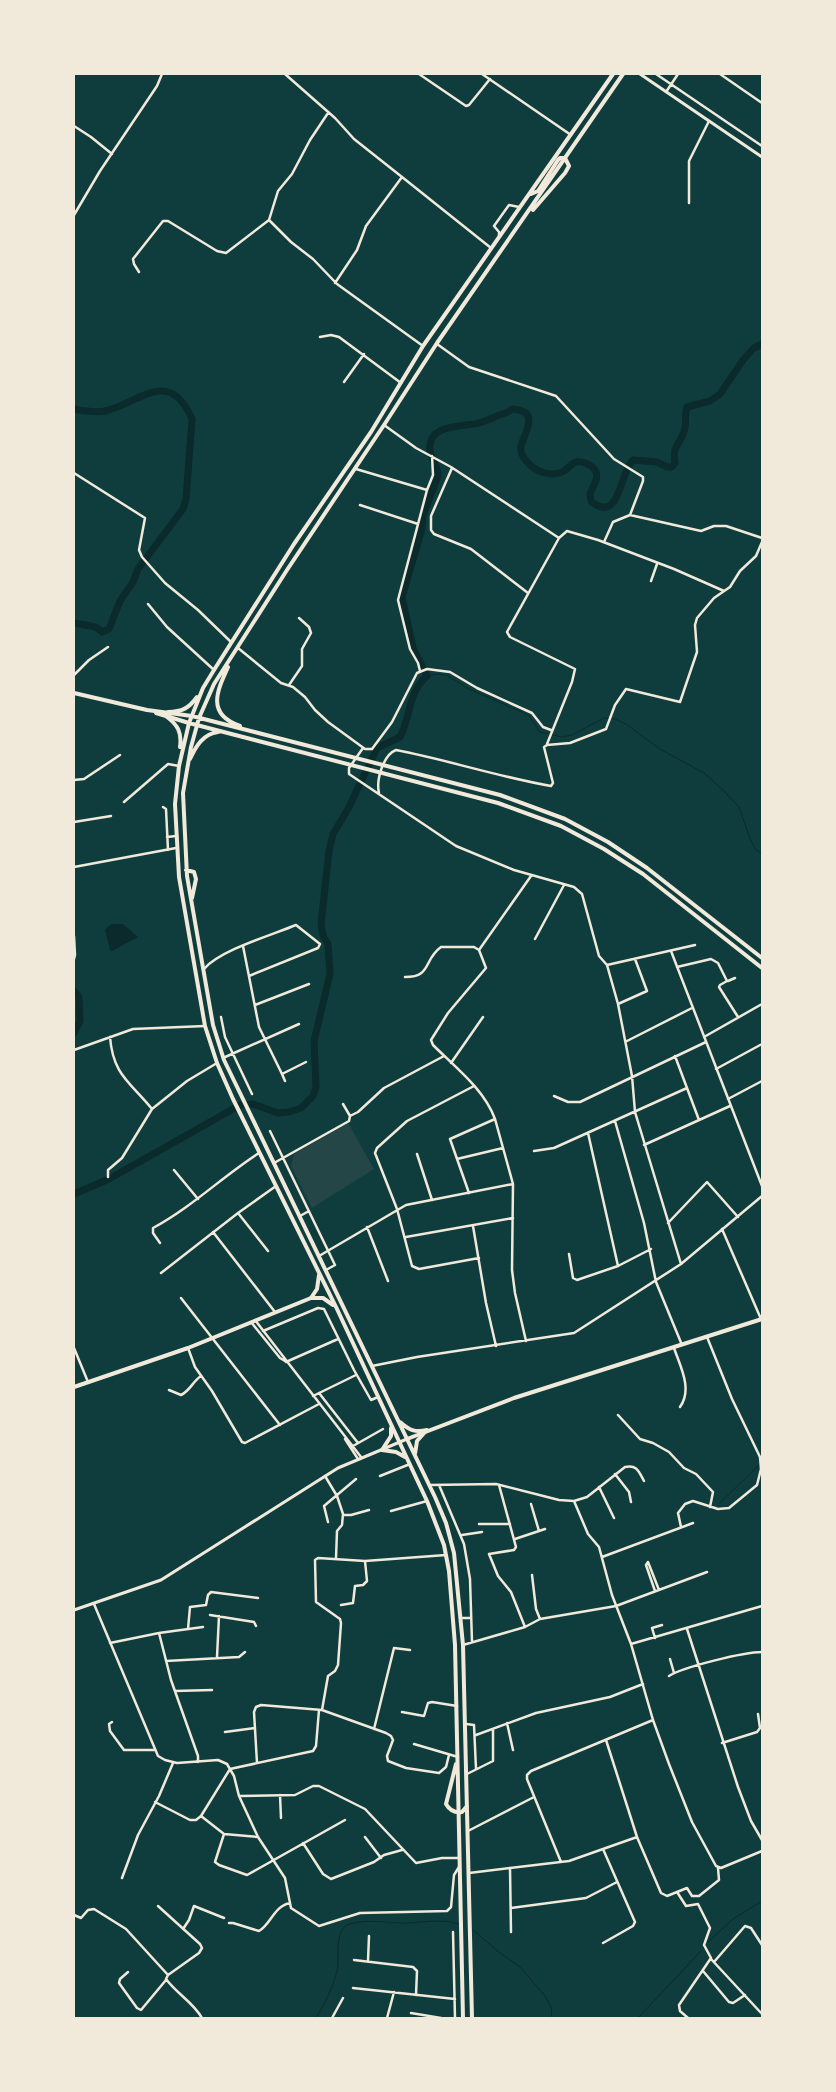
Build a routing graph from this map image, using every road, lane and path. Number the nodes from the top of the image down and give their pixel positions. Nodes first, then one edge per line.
1 (162, 74) edge
2 (285, 74) edge
3 (419, 74) edge
4 (482, 74) edge
5 (613, 74) edge
6 (623, 74) edge
7 (640, 74) edge
8 (656, 74) edge
9 (678, 74) edge
10 (720, 74) edge
11 (490, 79) junction
12 (671, 84) junction
13 (666, 92) junction
14 (762, 102) edge
15 (328, 113) junction
16 (709, 121) junction
17 (74, 126) edge
18 (571, 135) junction
19 (762, 146) edge
20 (112, 154) junction
21 (762, 157) edge
22 (565, 158) junction
23 (402, 177) junction
24 (530, 195) junction
25 (689, 203) dead end
26 (524, 204) junction
27 (74, 215) edge
28 (269, 220) junction
29 (524, 220) junction
30 (499, 240) junction
31 (493, 249) junction
32 (139, 272) dead end
33 (335, 283) junction
34 (320, 337) dead end
35 (436, 344) junction
36 (423, 346) junction
37 (364, 354) junction
38 (428, 356) junction
39 (413, 362) junction
40 (344, 382) dead end
41 (401, 383) junction
42 (384, 425) junction
43 (432, 456) junction
44 (452, 467) junction
45 (356, 469) junction
46 (74, 473) edge
47 (427, 490) junction
48 (360, 505) dead end
49 (630, 515) junction
50 (418, 524) junction
51 (559, 538) junction
52 (762, 538) edge
53 (604, 542) junction
54 (762, 542) edge
55 (657, 563) junction
56 (651, 581) dead end
57 (724, 591) junction
58 (528, 593) junction
59 (148, 604) dead end
60 (299, 618) dead end
61 (232, 643) junction
62 (108, 647) dead end
63 (238, 648) junction
64 (232, 656) junction
65 (214, 670) junction
66 (421, 670) junction
67 (74, 675) edge
68 (289, 685) junction
69 (203, 688) junction
70 (74, 693) edge
71 (167, 715) junction
72 (192, 716) junction
73 (199, 718) junction
74 (189, 723) junction
75 (197, 725) junction
76 (551, 731) junction
77 (225, 732) junction
78 (271, 736) junction
79 (547, 743) junction
80 (363, 748) junction
81 (120, 755) dead end
82 (179, 766) junction
83 (187, 768) junction
84 (74, 780) edge
85 (379, 794) junction
86 (124, 802) dead end
87 (163, 807) dead end
88 (111, 816) dead end
89 (74, 822) edge
90 (176, 836) junction
91 (167, 837) junction
92 (176, 848) junction
93 (168, 850) junction
94 (74, 867) edge
95 (186, 870) junction
96 (531, 875) junction
97 (179, 877) junction
98 (564, 884) junction
99 (192, 901) junction
100 (74, 936) edge
101 (534, 939) dead end
102 (243, 946) junction
103 (695, 946) dead end
104 (479, 950) junction
105 (671, 951) junction
106 (762, 958) edge
107 (74, 959) edge
108 (635, 959) junction
109 (607, 965) junction
110 (677, 967) junction
111 (762, 968) edge
112 (204, 970) junction
113 (249, 976) junction
114 (405, 976) dead end
115 (735, 978) dead end
116 (727, 981) junction
117 (309, 984) dead end
118 (618, 1004) junction
119 (762, 1004) edge
120 (255, 1005) junction
121 (692, 1008) junction
122 (221, 1017) dead end
123 (483, 1017) dead end
124 (738, 1017) junction
125 (299, 1024) dead end
126 (205, 1026) junction
127 (110, 1036) junction
128 (704, 1036) junction
129 (264, 1040) junction
130 (626, 1041) junction
131 (706, 1042) junction
132 (762, 1044) edge
133 (74, 1050) edge
134 (232, 1054) junction
135 (444, 1056) junction
136 (675, 1056) junction
137 (223, 1058) junction
138 (306, 1062) dead end
139 (217, 1063) junction
140 (451, 1063) junction
141 (716, 1069) junction
142 (282, 1074) junction
143 (632, 1076) junction
144 (285, 1081) dead end
145 (762, 1081) edge
146 (474, 1086) junction
147 (687, 1088) junction
148 (252, 1094) dead end
149 (554, 1096) dead end
150 (728, 1099) junction
151 (343, 1104) dead end
152 (730, 1106) junction
153 (152, 1109) junction
154 (635, 1112) junction
155 (350, 1116) junction
156 (495, 1119) junction
157 (699, 1120) junction
158 (616, 1121) junction
159 (270, 1132) dead end
160 (588, 1133) junction
161 (644, 1145) junction
162 (503, 1148) junction
163 (534, 1151) dead end
164 (260, 1153) junction
165 (417, 1154) dead end
166 (283, 1158) junction
167 (457, 1159) junction
168 (274, 1163) junction
169 (174, 1170) dead end
170 (108, 1177) dead end
171 (513, 1184) junction
172 (276, 1186) junction
173 (762, 1186) edge
174 (469, 1193) junction
175 (762, 1196) edge
176 (198, 1199) junction
177 (432, 1200) junction
178 (397, 1209) junction
179 (309, 1211) junction
180 (238, 1213) junction
181 (300, 1216) junction
182 (738, 1217) junction
183 (513, 1218) junction
184 (668, 1223) junction
185 (473, 1226) junction
186 (367, 1227) junction
187 (722, 1229) junction
188 (213, 1232) junction
189 (406, 1237) junction
190 (160, 1243) dead end
191 (651, 1249) junction
192 (268, 1251) dead end
193 (328, 1251) junction
194 (569, 1254) dead end
195 (319, 1256) junction
196 (479, 1258) junction
197 (680, 1264) junction
198 (618, 1266) junction
199 (326, 1270) junction
200 (318, 1272) junction
201 (161, 1273) dead end
202 (388, 1281) dead end
203 (656, 1282) junction
204 (181, 1298) dead end
205 (311, 1298) junction
206 (337, 1308) junction
207 (276, 1312) junction
208 (761, 1319) edge
209 (256, 1320) junction
210 (250, 1322) junction
211 (263, 1330) junction
212 (708, 1337) junction
213 (213, 1338) junction
214 (338, 1339) junction
215 (526, 1342) junction
216 (682, 1345) junction
217 (496, 1346) junction
218 (74, 1348) edge
219 (188, 1348) junction
220 (674, 1348) junction
221 (286, 1362) junction
222 (372, 1366) junction
223 (357, 1375) junction
224 (201, 1376) junction
225 (88, 1382) junction
226 (74, 1387) edge
227 (169, 1390) dead end
228 (319, 1393) junction
229 (312, 1396) junction
230 (378, 1397) junction
231 (319, 1404) junction
232 (680, 1407) dead end
233 (618, 1415) dead end
234 (399, 1421) junction
235 (280, 1425) junction
236 (391, 1425) junction
237 (382, 1429) dead end
238 (427, 1430) junction
239 (345, 1438) junction
240 (407, 1439) junction
241 (399, 1442) junction
242 (358, 1443) junction
243 (353, 1446) junction
244 (382, 1450) junction
245 (761, 1456) edge
246 (416, 1457) junction
247 (360, 1458) junction
248 (409, 1462) junction
249 (615, 1474) junction
250 (325, 1476) junction
251 (380, 1476) dead end
252 (356, 1478) dead end
253 (644, 1481) dead end
254 (439, 1484) junction
255 (429, 1485) junction
256 (499, 1485) junction
257 (599, 1487) junction
258 (337, 1496) junction
259 (427, 1501) junction
260 (574, 1502) junction
261 (631, 1502) dead end
262 (531, 1504) dead end
263 (710, 1507) junction
264 (369, 1510) dead end
265 (391, 1511) dead end
266 (343, 1515) junction
267 (614, 1518) dead end
268 (328, 1522) dead end
269 (693, 1523) dead end
270 (479, 1524) dead end
271 (510, 1524) junction
272 (681, 1527) junction
273 (545, 1529) dead end
274 (539, 1531) junction
275 (482, 1532) dead end
276 (462, 1535) junction
277 (515, 1539) junction
278 (446, 1555) junction
279 (602, 1557) junction
280 (336, 1558) junction
281 (365, 1561) junction
282 (707, 1572) dead end
283 (532, 1575) dead end
284 (659, 1590) junction
285 (655, 1591) junction
286 (258, 1598) dead end
287 (94, 1604) junction
288 (341, 1605) dead end
289 (616, 1606) junction
290 (762, 1606) edge
291 (74, 1610) edge
292 (210, 1616) dead end
293 (219, 1616) junction
294 (461, 1618) junction
295 (470, 1618) junction
296 (540, 1619) junction
297 (662, 1625) dead end
298 (256, 1626) dead end
299 (204, 1627) dead end
300 (524, 1627) junction
301 (188, 1629) junction
302 (687, 1629) junction
303 (159, 1633) junction
304 (655, 1638) junction
305 (472, 1642) junction
306 (110, 1643) junction
307 (631, 1644) junction
308 (463, 1645) junction
309 (410, 1650) dead end
310 (245, 1652) dead end
311 (762, 1652) edge
312 (217, 1657) junction
313 (670, 1659) dead end
314 (166, 1661) junction
315 (698, 1666) junction
316 (674, 1673) junction
317 (669, 1676) dead end
318 (643, 1684) junction
319 (175, 1690) junction
320 (212, 1690) dead end
321 (457, 1706) junction
322 (320, 1710) junction
323 (402, 1712) dead end
324 (758, 1714) dead end
325 (653, 1720) junction
326 (112, 1722) dead end
327 (507, 1723) junction
328 (466, 1724) junction
329 (255, 1728) junction
330 (374, 1729) junction
331 (493, 1729) junction
332 (225, 1732) dead end
333 (476, 1736) junction
334 (606, 1740) junction
335 (722, 1743) junction
336 (414, 1744) dead end
337 (154, 1750) junction
338 (513, 1750) dead end
339 (449, 1755) junction
340 (458, 1758) junction
341 (198, 1762) junction
342 (173, 1763) junction
343 (257, 1763) junction
344 (230, 1769) junction
345 (476, 1769) junction
346 (467, 1774) junction
347 (280, 1794) junction
348 (239, 1796) junction
349 (534, 1797) junction
350 (468, 1799) junction
351 (155, 1802) junction
352 (459, 1812) junction
353 (201, 1816) junction
354 (281, 1818) dead end
355 (345, 1820) dead end
356 (468, 1831) junction
357 (224, 1834) junction
358 (258, 1837) junction
359 (365, 1837) dead end
360 (637, 1837) junction
361 (762, 1840) edge
362 (303, 1843) junction
363 (603, 1849) junction
364 (402, 1850) junction
365 (762, 1851) edge
366 (381, 1858) junction
367 (460, 1858) junction
368 (274, 1860) junction
369 (560, 1862) junction
370 (460, 1867) junction
371 (510, 1868) junction
372 (718, 1868) junction
373 (468, 1873) junction
374 (122, 1878) dead end
375 (617, 1882) junction
376 (677, 1892) junction
377 (290, 1904) junction
378 (158, 1906) dead end
379 (510, 1908) junction
380 (74, 1915) edge
381 (224, 1918) dead end
382 (229, 1923) dead end
383 (183, 1929) junction
384 (453, 1932) dead end
385 (511, 1932) dead end
386 (369, 1936) dead end
387 (603, 1943) dead end
388 (762, 1946) edge
389 (454, 1955) junction
390 (462, 1955) junction
391 (711, 1959) junction
392 (354, 1960) dead end
393 (368, 1961) junction
394 (714, 1962) junction
395 (702, 1971) junction
396 (128, 1972) dead end
397 (168, 1975) junction
398 (166, 1980) junction
399 (353, 1988) dead end
400 (394, 1992) junction
401 (416, 1995) junction
402 (744, 1995) junction
403 (343, 1998) dead end
404 (455, 1999) junction
405 (411, 2013) dead end
406 (762, 2014) edge
407 (202, 2018) edge
408 (332, 2018) edge
409 (387, 2018) edge
410 (441, 2018) edge
411 (455, 2018) edge
412 (463, 2018) edge
413 (472, 2018) edge
414 (688, 2018) edge

1 - 20 street
2 - 15 street
3 - 11 street
4 - 11 street
5 - 18 main road
6 - 22 main road
7 - 13 street
8 - 12 street
9 - 12 street
10 - 14 street
11 - 18 street
12 - 13 street
12 - 19 street
13 - 16 street
15 - 23 street
15 - 28 street
16 - 21 street
16 - 25 street
17 - 20 street
18 - 24 main road
20 - 27 street
22 - 24 main road
22 - 29 main road
22 - 29 main road
23 - 31 street
23 - 33 street
24 - 26 main road
26 - 30 main road
26 - 30 street
28 - 32 street
28 - 33 street
29 - 35 main road
30 - 31 main road
31 - 36 main road
33 - 36 street
34 - 37 street
35 - 38 main road
35 - 49 street
36 - 39 main road
37 - 40 street
37 - 41 street
38 - 39 main road
38 - 42 main road
39 - 41 main road
41 - 61 main road
42 - 43 street
42 - 45 main road
43 - 44 street
43 - 47 street
44 - 51 street
44 - 58 street
45 - 47 street
45 - 63 main road
46 - 61 street
47 - 50 street
48 - 50 street
49 - 52 street
49 - 53 street
50 - 66 street
51 - 53 street
51 - 58 street
53 - 55 street
54 - 57 street
55 - 56 street
55 - 57 street
57 - 79 street
58 - 76 street
59 - 65 street
60 - 68 street
61 - 65 main road
62 - 67 street
63 - 64 main road
63 - 68 street
64 - 73 main road
64 - 78 main road
65 - 69 main road
66 - 76 street
66 - 80 street
68 - 80 street
69 - 71 main road
69 - 72 main road
70 - 71 main road
71 - 72 main road
71 - 74 main road
71 - 82 main road
72 - 73 main road
72 - 74 main road
73 - 75 main road
73 - 78 main road
74 - 75 main road
74 - 82 main road
75 - 77 main road
75 - 83 main road
76 - 79 street
77 - 83 main road
77 - 111 main road
78 - 106 main road
79 - 85 street
80 - 85 street
81 - 84 street
82 - 86 street
82 - 90 main road
83 - 95 main road
85 - 96 street
87 - 91 street
88 - 89 street
90 - 91 street
90 - 92 main road
91 - 93 street
92 - 93 street
92 - 97 main road
93 - 94 street
95 - 97 main road
95 - 99 main road
95 - 99 main road
96 - 98 street
96 - 104 street
97 - 126 main road
98 - 101 street
98 - 109 street
99 - 112 main road
100 - 107 street
102 - 112 street
102 - 113 street
102 - 113 street
103 - 105 street
104 - 114 street
104 - 135 street
105 - 108 street
105 - 110 street
108 - 109 street
108 - 118 street
109 - 118 street
110 - 116 street
110 - 121 street
112 - 137 main road
113 - 120 street
115 - 116 street
116 - 124 street
117 - 120 street
118 - 130 street
119 - 124 street
120 - 129 street
121 - 128 street
121 - 130 street
122 - 134 street
123 - 140 street
124 - 128 street
125 - 129 street
126 - 127 street
126 - 139 main road
127 - 133 street
127 - 153 street
128 - 131 street
129 - 134 street
129 - 142 street
130 - 143 street
131 - 136 street
131 - 141 street
132 - 141 street
134 - 137 street
134 - 148 street
135 - 140 street
135 - 155 street
136 - 143 street
136 - 147 street
137 - 168 main road
138 - 142 street
139 - 153 street
139 - 164 main road
140 - 146 street
141 - 150 street
142 - 144 street
143 - 149 street
143 - 154 street
145 - 150 street
146 - 156 street
146 - 178 street
147 - 154 street
147 - 157 street
150 - 152 street
151 - 155 street
152 - 157 street
152 - 173 street
153 - 170 street
154 - 158 street
154 - 161 street
155 - 166 street
156 - 162 street
156 - 167 street
157 - 161 street
158 - 160 street
158 - 191 street
159 - 166 street
160 - 163 street
160 - 198 street
161 - 184 street
162 - 167 street
162 - 171 street
164 - 172 main road
164 - 176 street
165 - 177 street
166 - 168 street
166 - 179 street
167 - 174 street
168 - 181 main road
169 - 176 street
171 - 174 street
171 - 183 street
172 - 180 street
172 - 200 main road
174 - 177 street
175 - 182 street
176 - 190 street
177 - 178 street
178 - 186 street
178 - 189 street
179 - 181 street
179 - 193 street
180 - 188 street
180 - 192 street
181 - 195 main road
182 - 184 street
182 - 187 street
183 - 185 street
183 - 215 street
184 - 197 street
185 - 189 street
185 - 196 street
186 - 193 street
186 - 202 street
187 - 197 street
187 - 208 street
188 - 201 street
188 - 207 street
189 - 196 street
191 - 198 street
191 - 203 street
193 - 195 street
193 - 199 street
194 - 198 street
195 - 199 main road
196 - 217 street
197 - 203 street
199 - 222 main road
200 - 205 main road
200 - 206 main road
203 - 215 street
203 - 216 street
204 - 213 street
205 - 206 main road
205 - 207 main road
206 - 230 main road
207 - 209 main road
208 - 212 main road
209 - 210 main road
209 - 211 street
210 - 213 main road
210 - 221 street
211 - 214 street
211 - 221 street
212 - 216 main road
212 - 245 street
213 - 219 main road
213 - 235 street
214 - 221 street
214 - 223 street
215 - 217 street
216 - 220 main road
217 - 222 street
218 - 225 street
219 - 224 street
219 - 225 main road
220 - 232 street
220 - 238 main road
221 - 229 street
222 - 234 main road
223 - 228 street
223 - 230 street
224 - 227 street
224 - 235 street
225 - 226 main road
228 - 229 street
228 - 242 street
229 - 231 street
230 - 236 main road
231 - 235 street
231 - 239 street
233 - 263 street
234 - 238 main road
234 - 240 main road
236 - 241 main road
236 - 244 main road
237 - 242 street
238 - 240 main road
238 - 246 main road
239 - 243 street
239 - 247 street
240 - 241 street
240 - 246 main road
241 - 244 street
241 - 248 main road
242 - 243 street
243 - 247 street
244 - 247 street
244 - 248 main road
245 - 263 street
246 - 255 main road
247 - 250 street
248 - 251 street
248 - 259 main road
249 - 253 street
249 - 257 street
249 - 261 street
250 - 258 street
250 - 287 street
252 - 258 street
254 - 255 street
254 - 256 street
254 - 276 street
255 - 294 main road
256 - 260 street
256 - 271 street
257 - 260 street
257 - 267 street
258 - 266 street
258 - 268 street
259 - 265 street
259 - 278 main road
260 - 279 street
262 - 274 street
263 - 272 street
264 - 266 street
266 - 280 street
269 - 272 street
270 - 271 street
271 - 277 street
272 - 279 street
273 - 274 street
274 - 277 street
275 - 276 street
276 - 295 street
277 - 300 street
278 - 281 street
278 - 321 main road
279 - 289 street
280 - 281 street
280 - 322 street
281 - 288 street
282 - 284 street
283 - 296 street
284 - 285 street
284 - 285 street
285 - 289 street
286 - 301 street
287 - 291 street
287 - 306 street
289 - 296 street
289 - 307 street
290 - 302 street
292 - 293 street
293 - 298 street
293 - 312 street
294 - 295 street
294 - 308 main road
295 - 305 street
296 - 300 street
297 - 304 street
299 - 301 street
300 - 305 street
301 - 303 street
302 - 304 street
302 - 315 street
303 - 306 street
303 - 314 street
304 - 307 street
305 - 308 street
306 - 337 street
307 - 318 street
308 - 328 main road
309 - 330 street
310 - 312 street
311 - 315 street
312 - 314 street
313 - 316 street
314 - 319 street
315 - 316 street
315 - 335 street
316 - 317 street
318 - 325 street
318 - 327 street
319 - 320 street
319 - 341 street
321 - 323 street
321 - 340 main road
322 - 329 street
322 - 330 street
322 - 343 street
324 - 335 street
325 - 334 street
325 - 372 street
326 - 337 street
327 - 331 street
327 - 338 street
328 - 333 street
328 - 346 main road
329 - 332 street
329 - 343 street
330 - 339 street
331 - 333 street
331 - 345 street
333 - 345 street
334 - 349 street
334 - 360 street
335 - 361 street
336 - 339 street
337 - 342 street
339 - 340 street
340 - 352 main road
340 - 352 main road
341 - 342 street
341 - 344 street
342 - 351 street
343 - 344 street
344 - 348 street
344 - 353 street
345 - 346 street
346 - 350 main road
347 - 348 street
347 - 354 street
347 - 364 street
348 - 358 street
349 - 356 street
349 - 369 street
350 - 352 main road
350 - 356 main road
351 - 353 street
351 - 374 street
352 - 367 main road
353 - 357 street
355 - 362 street
356 - 373 main road
357 - 358 street
357 - 368 street
358 - 368 street
359 - 366 street
360 - 363 street
360 - 376 street
362 - 366 street
362 - 368 street
363 - 369 street
363 - 375 street
364 - 366 street
364 - 367 street
365 - 372 street
367 - 370 main road
368 - 377 street
369 - 371 street
370 - 377 street
370 - 390 main road
371 - 373 street
371 - 379 street
372 - 376 street
373 - 413 main road
375 - 379 street
375 - 387 street
376 - 391 street
377 - 382 street
378 - 383 street
379 - 385 street
380 - 397 street
381 - 383 street
383 - 397 street
384 - 389 street
386 - 393 street
388 - 394 street
389 - 390 street
389 - 404 street
390 - 412 main road
391 - 394 street
391 - 395 street
392 - 393 street
393 - 401 street
394 - 402 street
395 - 402 street
395 - 414 street
396 - 398 street
397 - 398 street
398 - 407 street
399 - 400 street
400 - 401 street
400 - 409 street
401 - 404 street
402 - 406 street
403 - 408 street
404 - 411 street
405 - 410 street

